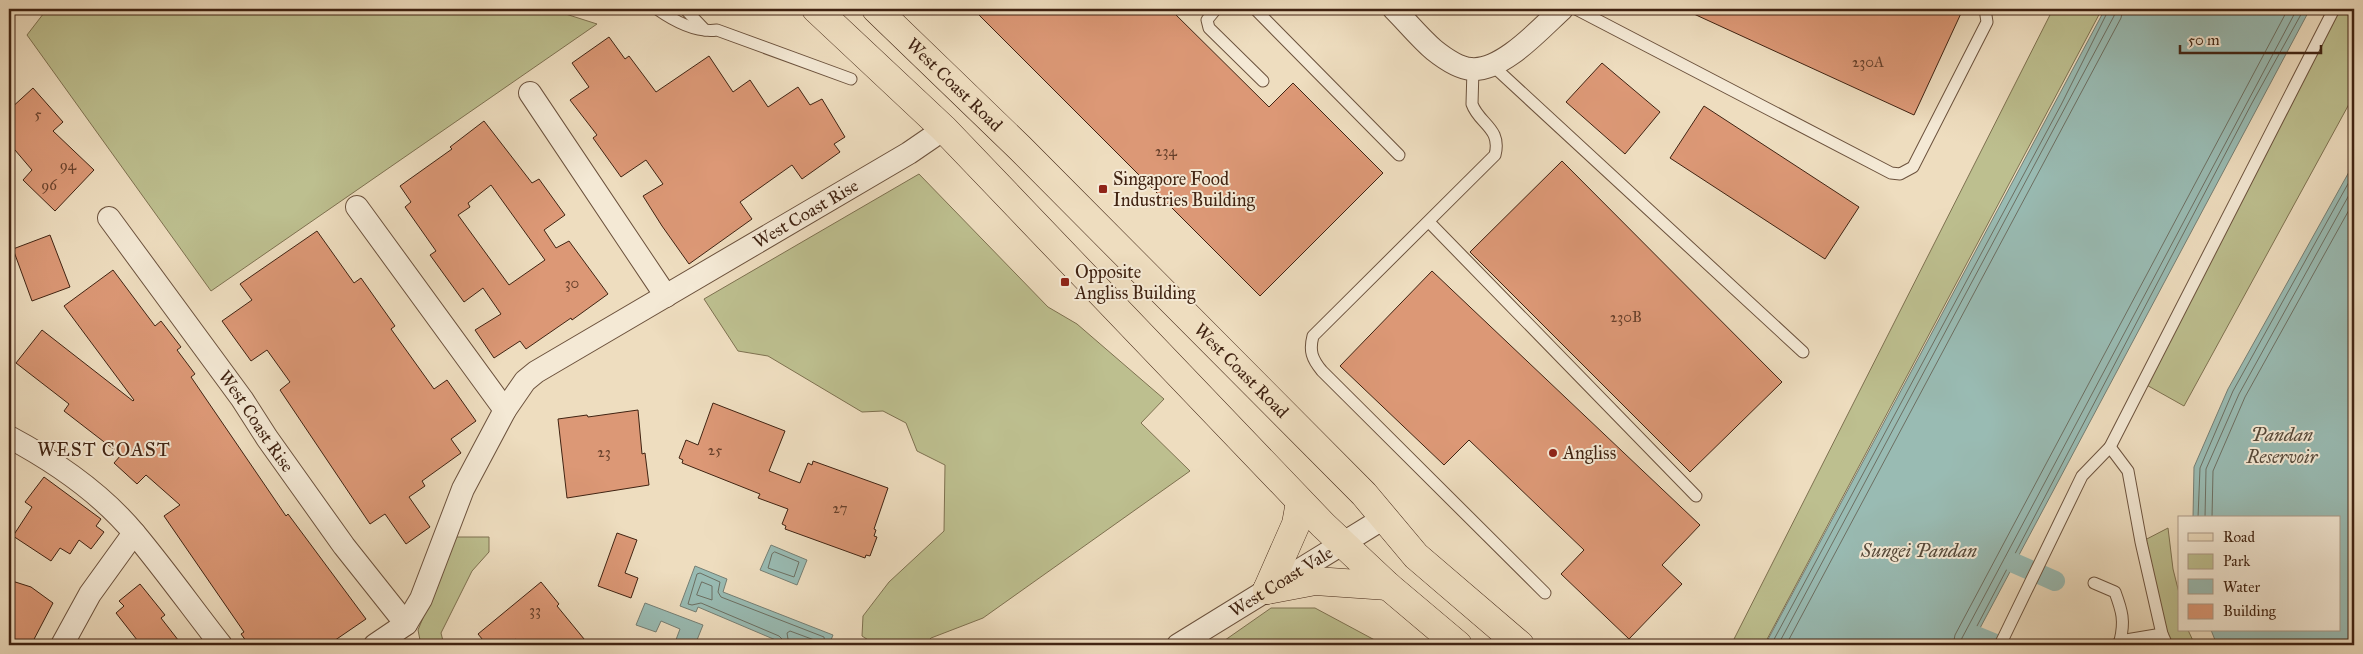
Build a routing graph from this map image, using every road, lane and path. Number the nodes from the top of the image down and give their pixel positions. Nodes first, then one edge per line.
1 (657, 9) edge
2 (686, 9) edge
3 (816, 9) edge
4 (876, 9) edge
5 (1216, 9) edge
6 (1255, 9) edge
7 (1394, 9) edge
8 (1562, 9) edge
9 (1576, 9) edge
10 (1985, 9) edge
11 (2334, 9) edge
12 (706, 31) junction
13 (1482, 67) junction
14 (851, 79) dead end
15 (1263, 81) dead end
16 (530, 93) dead end
17 (944, 129) junction
18 (1399, 155) dead end
19 (357, 207) dead end
20 (109, 218) dead end
21 (1429, 222) junction
22 (666, 296) junction
23 (1803, 352) dead end
24 (505, 410) junction
25 (9, 437) edge
26 (2110, 448) junction
27 (1696, 496) dead end
28 (1300, 502) junction
29 (1384, 518) junction
30 (134, 533) junction
31 (1343, 544) junction
32 (2094, 583) dead end
33 (1388, 586) junction
34 (1267, 590) junction
35 (1545, 593) dead end
36 (406, 624) junction
37 (2164, 640) edge
38 (2119, 643) edge
39 (62, 645) edge
40 (221, 645) edge
41 (375, 645) edge
42 (1178, 645) edge
43 (1458, 645) edge
44 (1520, 645) edge
45 (2000, 645) edge

1 - 12 lane
2 - 12 lane
3 - 17 main road
4 - 29 main road, West Coast Road
5 - 15 lane
6 - 18 lane
7 - 13 street
8 - 13 street
9 - 10 lane
11 - 26 lane
12 - 14 lane
13 - 21 lane
13 - 23 lane
16 - 22 street
17 - 22 street, West Coast Rise
17 - 28 main road
19 - 24 street
20 - 36 street, West Coast Rise
21 - 27 lane
21 - 35 lane
22 - 24 street, West Coast Rise
24 - 36 street, West Coast Rise
25 - 30 street
26 - 37 lane
26 - 45 lane
28 - 31 main road
28 - 34 main road
29 - 31 street, West Coast Vale
29 - 44 main road, West Coast Road
30 - 39 street
30 - 40 street
31 - 33 main road
31 - 34 street, West Coast Vale
32 - 38 lane
33 - 34 main road
33 - 43 main road
34 - 42 street, West Coast Vale
36 - 41 street, West Coast Rise
37 - 38 lane

